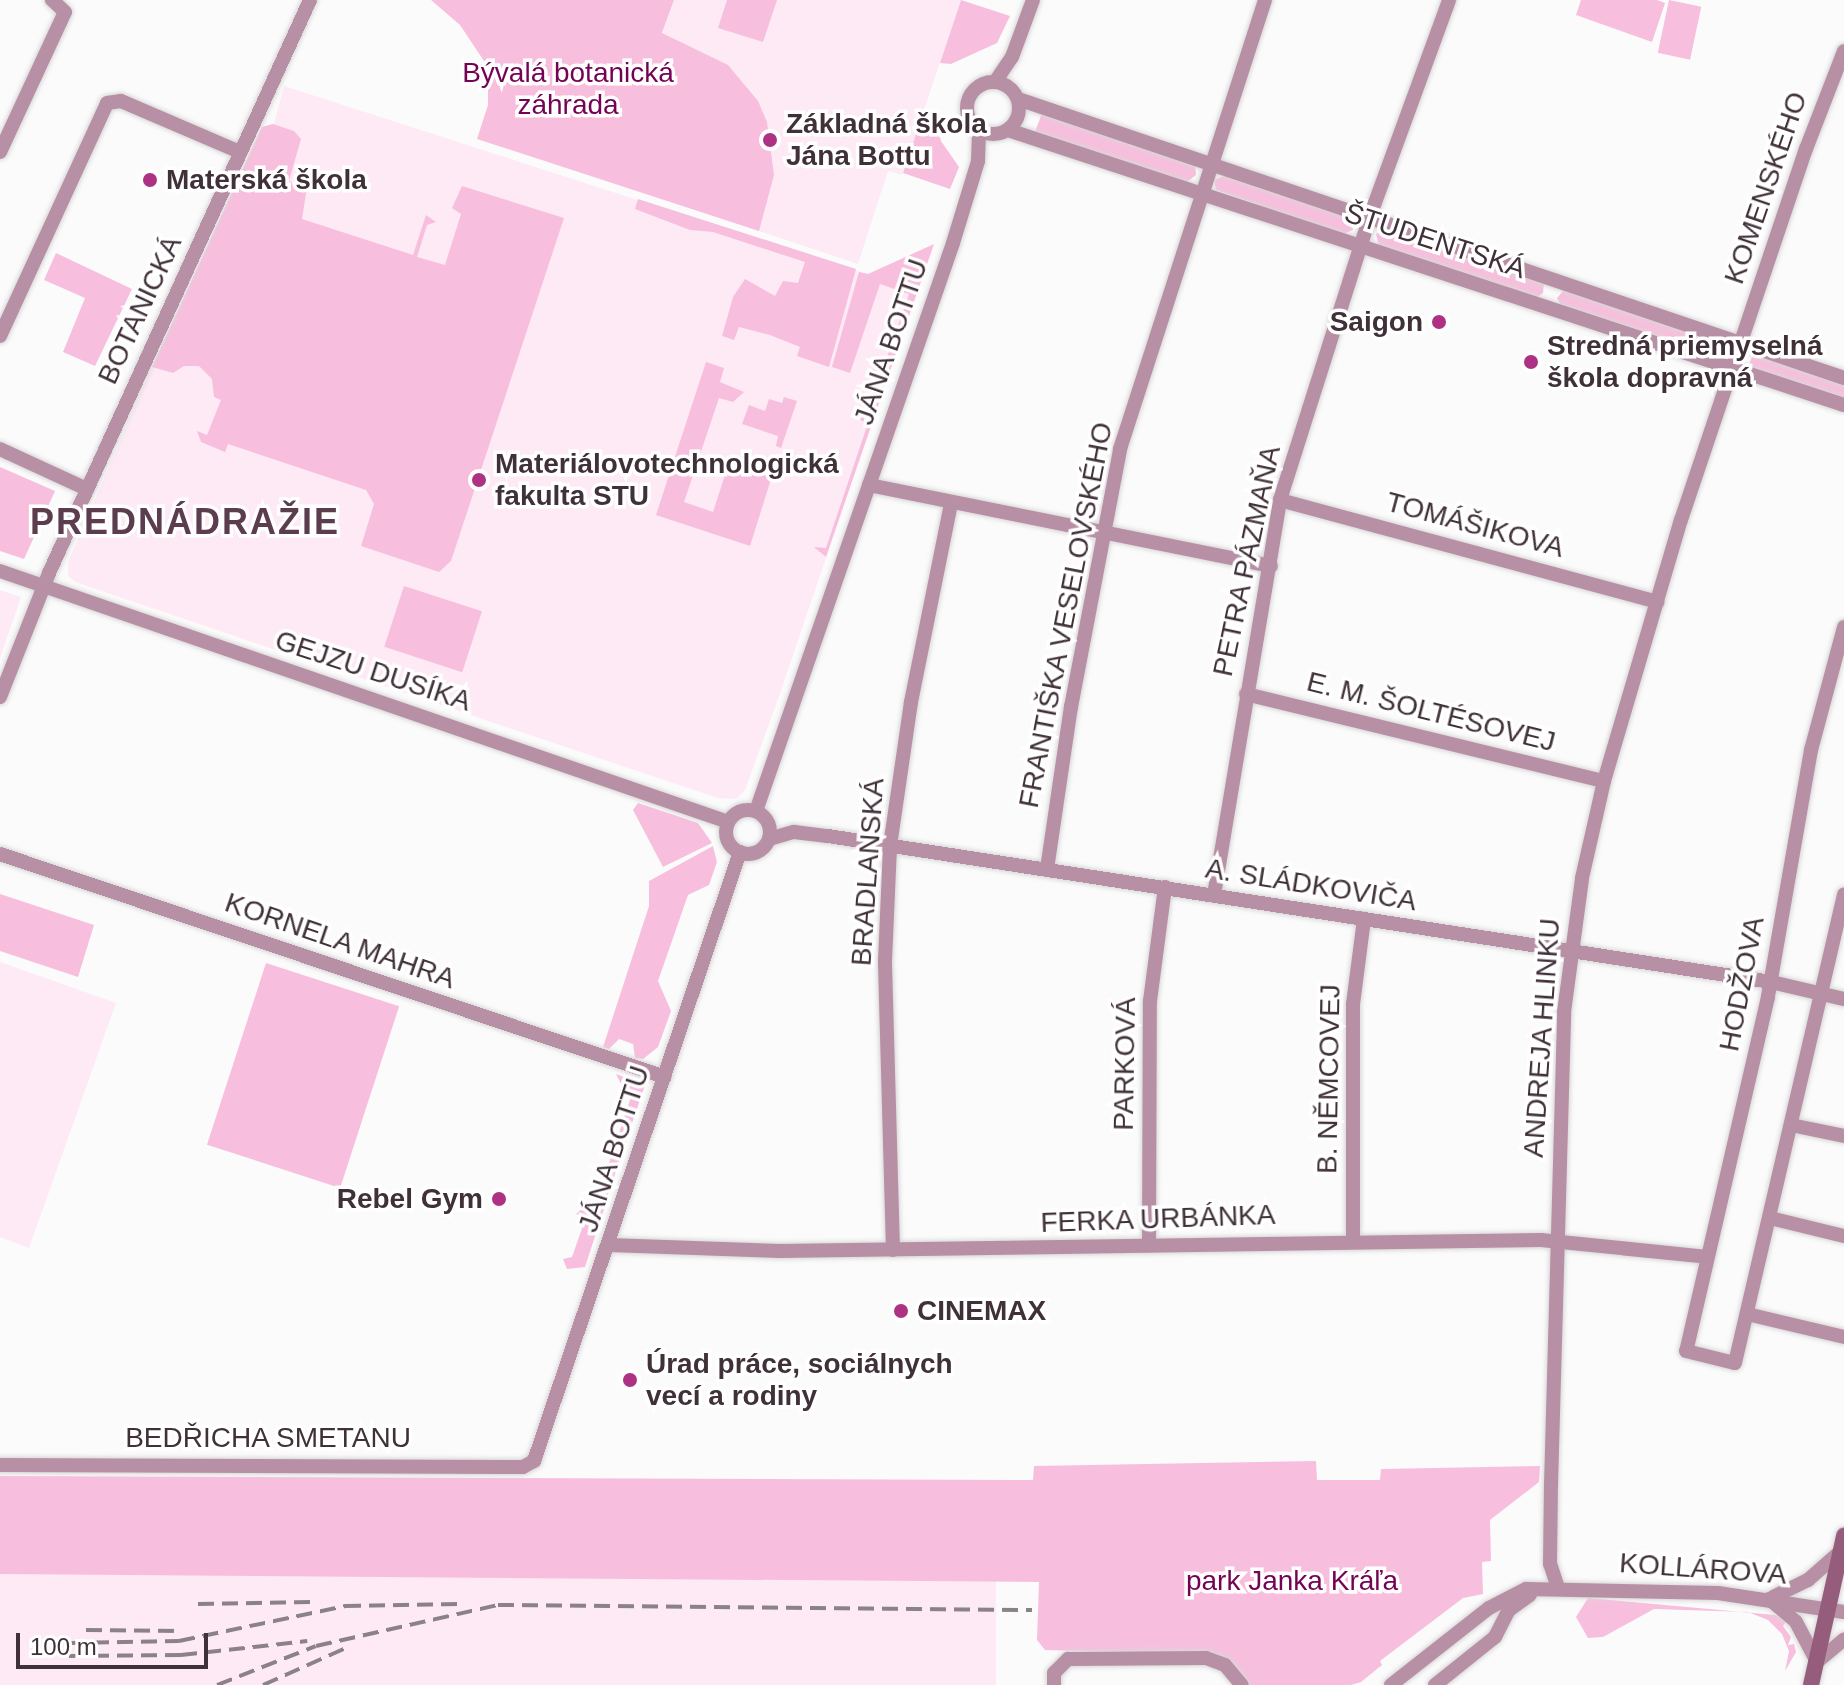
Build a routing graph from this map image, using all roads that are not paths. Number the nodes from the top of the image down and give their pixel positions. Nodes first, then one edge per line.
1 (52, 0) edge
2 (310, 0) edge
3 (1033, 0) edge
4 (1265, 0) edge
5 (1449, 0) edge
6 (1844, 51) edge
7 (1012, 57) junction
8 (995, 82) junction
9 (1015, 94) junction
10 (5, 126) edge
11 (979, 129) junction
12 (1002, 132) junction
13 (0, 152) edge
14 (240, 152) junction
15 (978, 161) junction
16 (1209, 165) junction
17 (1201, 189) junction
18 (1369, 219) junction
19 (1361, 244) junction
20 (0, 336) edge
21 (1740, 343) junction
22 (1732, 367) junction
23 (1844, 378) edge
24 (1844, 405) edge
25 (0, 449) edge
26 (869, 485) junction
27 (87, 489) junction
28 (1280, 500) junction
29 (951, 504) junction
30 (1102, 534) junction
31 (1271, 566) junction
32 (0, 571) edge
33 (44, 586) junction
34 (1657, 602) junction
35 (1844, 627) edge
36 (1246, 694) junction
37 (0, 697) edge
38 (1604, 781) junction
39 (756, 811) junction
40 (728, 822) junction
41 (769, 839) junction
42 (890, 846) junction
43 (740, 852) junction
44 (0, 854) edge
45 (1047, 869) junction
46 (1165, 887) junction
47 (1214, 895) junction
48 (1844, 895) edge
49 (1364, 919) junction
50 (1840, 928) edge
51 (1568, 954) junction
52 (1771, 982) junction
53 (1821, 995) junction
54 (1844, 999) edge
55 (665, 1077) junction
56 (1791, 1125) junction
57 (1844, 1136) edge
58 (1770, 1218) junction
59 (1844, 1236) edge
60 (1558, 1240) junction
61 (1353, 1241) junction
62 (1149, 1243) junction
63 (609, 1245) junction
64 (893, 1250) junction
65 (1707, 1257) junction
66 (1747, 1314) junction
67 (1844, 1337) edge
68 (534, 1461) joint
69 (0, 1465) edge
70 (1843, 1548) edge
71 (1558, 1588) junction
72 (1769, 1598) junction
73 (1837, 1611) edge
74 (1844, 1639) edge
75 (1817, 1662) junction
76 (1054, 1685) edge
77 (1242, 1685) edge
78 (1391, 1685) edge
79 (1435, 1685) edge
80 (1811, 1685) edge

1 - 10 street
2 - 14 street, BOTANICKÁ
3 - 7 street, JÁNA BOTTU
4 - 16 street, FRANTIŠKA VESELOVSKÉHO
5 - 18 street, PETRA PÁZMAŇA
6 - 21 street, KOMENSKÉHO
7 - 8 street, JÁNA BOTTU
7 - 9 street, JÁNA BOTTU
8 - 9 street
8 - 11 street, JÁNA BOTTU
9 - 12 street, JÁNA BOTTU
9 - 16 street, ŠTUDENTSKÁ
10 - 13 street
11 - 12 street
11 - 15 street, JÁNA BOTTU
12 - 15 street, JÁNA BOTTU
12 - 17 street, ŠTUDENTSKÁ
14 - 20 street
14 - 27 street, BOTANICKÁ
15 - 26 street, JÁNA BOTTU
16 - 17 street, FRANTIŠKA VESELOVSKÉHO
16 - 18 street, ŠTUDENTSKÁ
17 - 19 street, ŠTUDENTSKÁ
17 - 30 street, FRANTIŠKA VESELOVSKÉHO
18 - 19 street, PETRA PÁZMAŇA
18 - 21 street, ŠTUDENTSKÁ
19 - 22 street, ŠTUDENTSKÁ
19 - 28 street, PETRA PÁZMAŇA
21 - 22 street, KOMENSKÉHO
21 - 23 street, ŠTUDENTSKÁ
22 - 24 street, ŠTUDENTSKÁ
22 - 34 street, ANDREJA HLINKU
25 - 27 street
26 - 29 street
26 - 39 street, JÁNA BOTTU
27 - 33 street, BOTANICKÁ
28 - 31 street, PETRA PÁZMAŇA
28 - 34 street, TOMÁŠIKOVA
29 - 30 street
29 - 42 street, BRADLANSKÁ
30 - 31 street
30 - 45 street, FRANTIŠKA VESELOVSKÉHO
31 - 36 street, PETRA PÁZMAŇA
32 - 33 street, GEJZU DUSÍKA
33 - 37 street, BOTANICKÁ
33 - 40 street, GEJZU DUSÍKA
34 - 38 street, ANDREJA HLINKU
35 - 52 street, HODŽOVA
36 - 38 street, E. M. ŠOLTÉSOVEJ
36 - 47 street, PETRA PÁZMAŇA
38 - 51 street, ANDREJA HLINKU
39 - 40 street
39 - 41 street
40 - 43 street
41 - 42 street, A. SLÁDKOVIČA
41 - 43 street
42 - 45 street, A. SLÁDKOVIČA
42 - 64 street, BRADLANSKÁ
43 - 55 street, JÁNA BOTTU
44 - 55 street, KORNELA MAHRA
45 - 46 street, A. SLÁDKOVIČA
46 - 47 street, A. SLÁDKOVIČA
46 - 62 street, PARKOVÁ
47 - 49 street, A. SLÁDKOVIČA
48 - 50 street
49 - 51 street, A. SLÁDKOVIČA
49 - 61 street, B. NĚMCOVEJ
50 - 53 street
51 - 52 street, A. SLÁDKOVIČA
51 - 60 street, ANDREJA HLINKU
52 - 53 street, A. SLÁDKOVIČA
52 - 65 street, HODŽOVA
53 - 54 street, A. SLÁDKOVIČA
53 - 56 street
55 - 63 street, JÁNA BOTTU
56 - 57 street
56 - 58 street
58 - 59 street
58 - 66 street
60 - 61 street, FERKA URBÁNKA
60 - 65 street, FERKA URBÁNKA
60 - 71 street, ANDREJA HLINKU
61 - 62 street, FERKA URBÁNKA
62 - 64 street, FERKA URBÁNKA
63 - 64 street, FERKA URBÁNKA
63 - 68 street, JÁNA BOTTU
65 - 66 street, HODŽOVA
66 - 67 street
68 - 69 street, BEDŘICHA SMETANU
70 - 72 street
70 - 73 street
71 - 72 street, KOLLÁROVA
71 - 78 street
71 - 79 street
72 - 73 street, KOLLÁROVA
72 - 75 street
73 - 75 street
74 - 75 street
75 - 80 street
76 - 77 street

